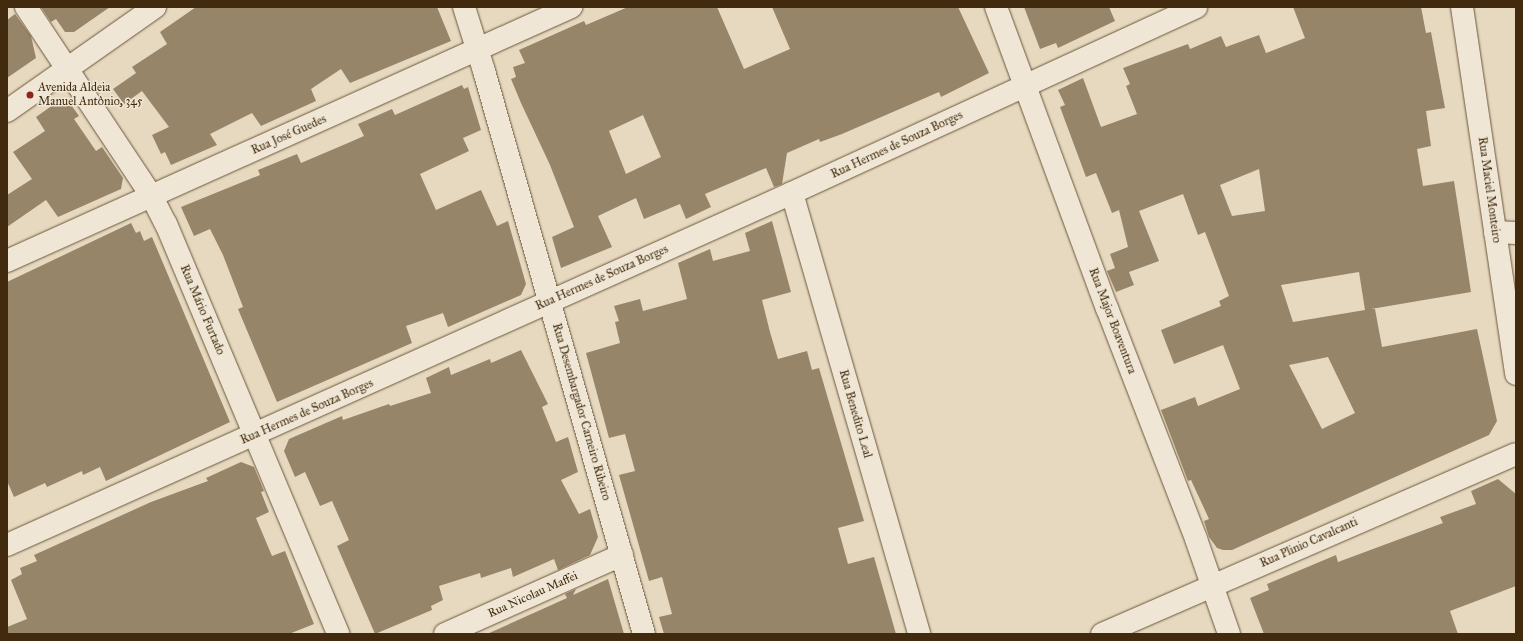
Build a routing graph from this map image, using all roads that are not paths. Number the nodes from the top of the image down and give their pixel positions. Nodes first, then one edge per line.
1 (26, 7) edge
2 (155, 7) edge
3 (464, 7) edge
4 (571, 7) edge
5 (996, 7) edge
6 (1196, 7) edge
7 (1462, 7) edge
8 (478, 49) junction
9 (67, 68) junction
10 (1025, 86) junction
11 (7, 111) edge
12 (792, 193) junction
13 (151, 195) junction
14 (1506, 233) edge
15 (7, 261) edge
16 (550, 302) junction
17 (1516, 374) edge
18 (255, 435) junction
19 (1516, 454) edge
20 (7, 545) edge
21 (622, 556) junction
22 (1212, 585) junction
23 (338, 634) edge
24 (445, 634) edge
25 (644, 634) edge
26 (919, 634) edge
27 (1102, 634) edge
28 (1230, 634) edge

1 - 9 street, Rua Mário Furtado
2 - 9 street
3 - 8 street, Rua Desembargador Carneiro Ribeiro
4 - 8 street, Rua José Guedes
5 - 10 street, Rua Major Boaventura
6 - 10 street, Rua Hermes de Souza Borges
7 - 14 street, Rua Maciel Monteiro
8 - 13 street, Rua José Guedes
8 - 16 street, Rua Desembargador Carneiro Ribeiro
9 - 11 street
9 - 13 street, Rua Mário Furtado
10 - 12 street, Rua Hermes de Souza Borges
10 - 22 street, Rua Major Boaventura
12 - 16 street, Rua Hermes de Souza Borges
12 - 26 street, Rua Benedito Leal
13 - 15 street, Rua José Guedes
13 - 18 street, Rua Mário Furtado
14 - 17 street, Rua Maciel Monteiro
16 - 18 street, Rua Hermes de Souza Borges
16 - 21 street, Rua Desembargador Carneiro Ribeiro
18 - 20 street, Rua Hermes de Souza Borges
18 - 23 street, Rua Mário Furtado
19 - 22 street, Rua Plinio Cavalcanti
21 - 24 street, Rua Nicolau Maffei
21 - 25 street, Rua Desembargador Carneiro Ribeiro
22 - 27 street, Rua Plinio Cavalcanti
22 - 28 street, Rua Major Boaventura

